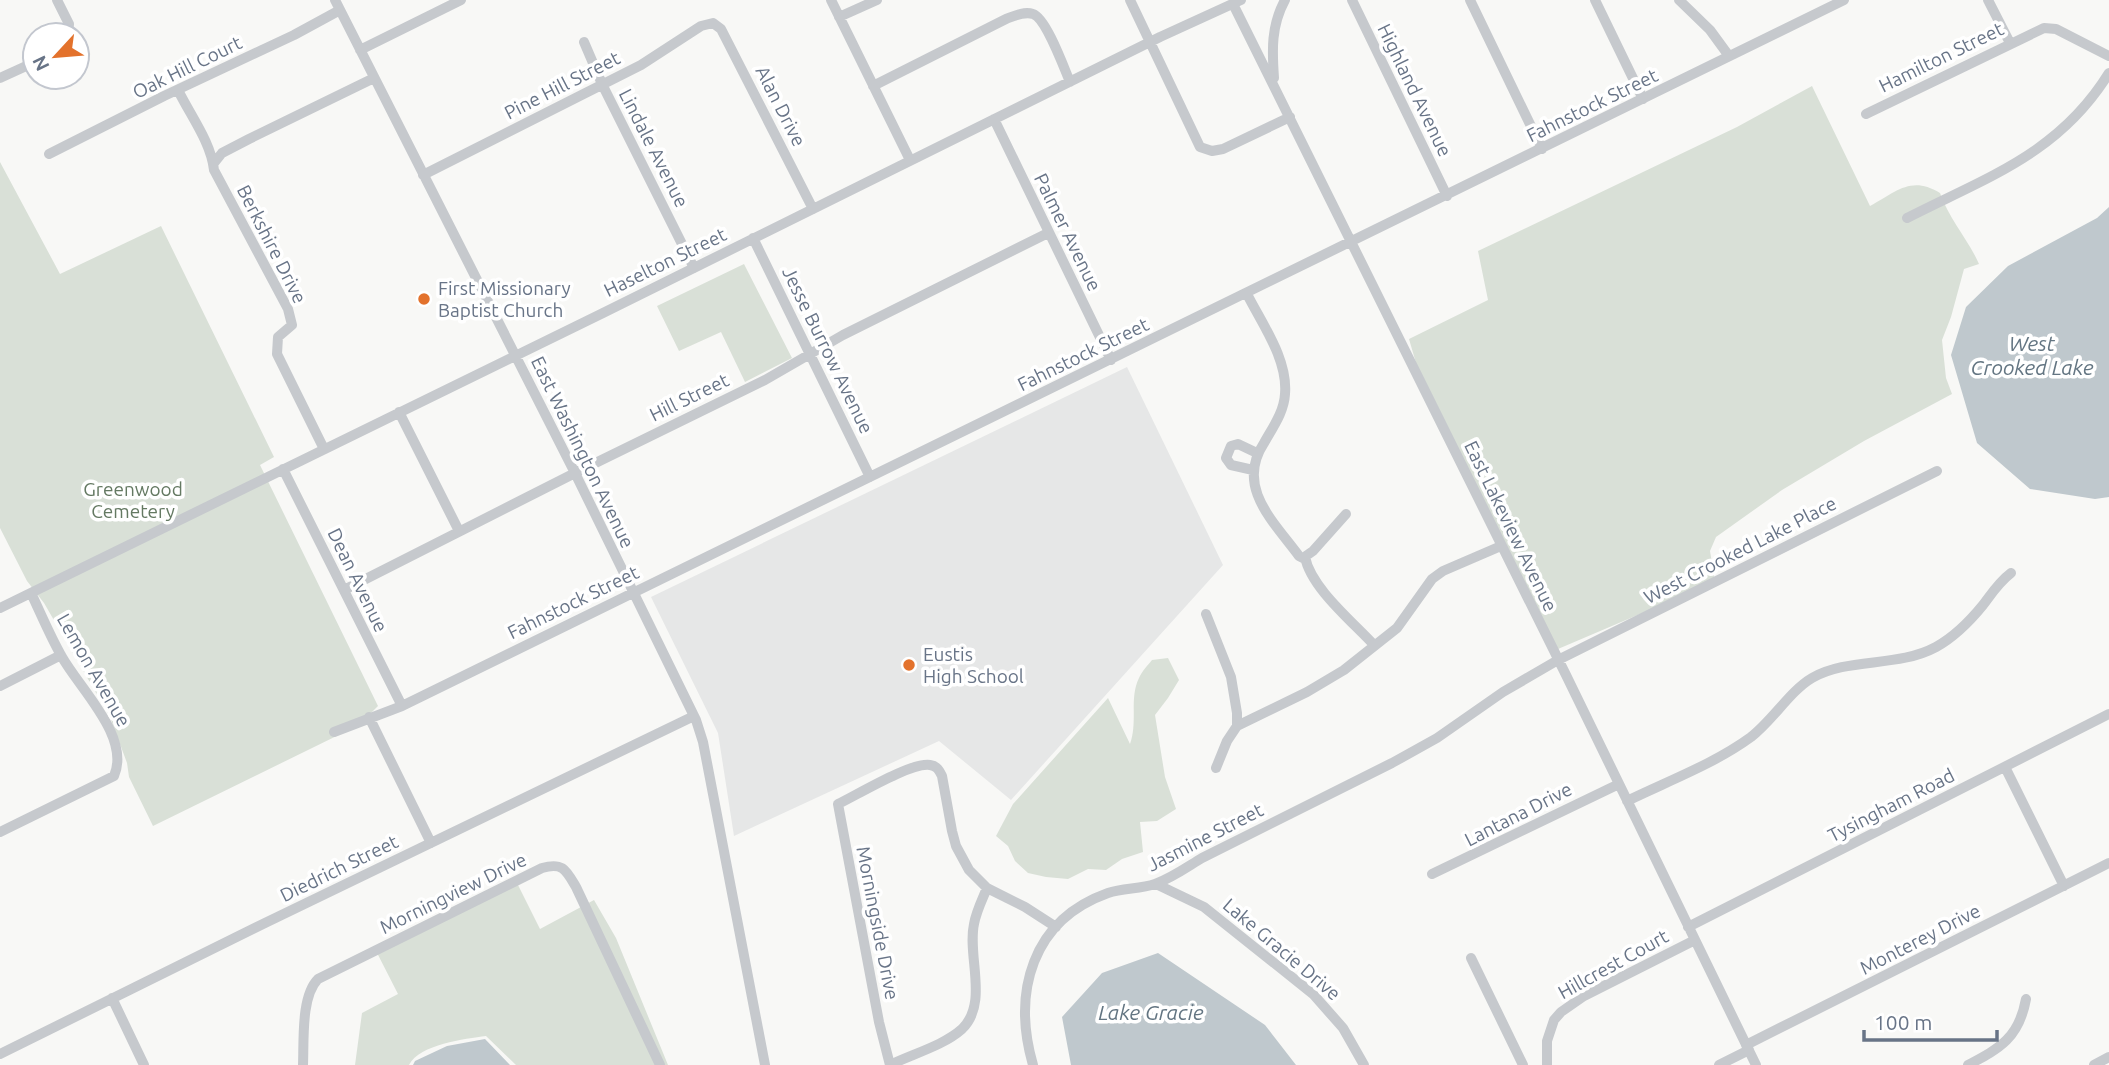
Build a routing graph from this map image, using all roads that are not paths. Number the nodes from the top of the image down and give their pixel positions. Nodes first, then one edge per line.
1 (57, 0) edge
2 (461, 0) edge
3 (831, 0) edge
4 (877, 0) edge
5 (1130, 0) edge
6 (1285, 0) edge
7 (1352, 0) edge
8 (1470, 0) edge
9 (1595, 0) edge
10 (1679, 0) edge
11 (1844, 0) edge
12 (1989, 0) edge
13 (1232, 3) edge
14 (337, 5) edge
15 (839, 17) junction
16 (68, 21) edge
17 (713, 23) joint
18 (584, 42) dead end
19 (1150, 42) junction
20 (2010, 43) junction
21 (360, 50) junction
22 (1729, 56) junction
23 (2109, 57) edge
24 (21, 68) edge
25 (2109, 73) edge
26 (0, 78) edge
27 (374, 78) junction
28 (1070, 82) junction
29 (603, 84) junction
30 (1275, 85) junction
31 (873, 86) junction
32 (178, 90) junction
33 (1643, 99) junction
34 (1866, 114) dead end
35 (1290, 117) junction
36 (994, 119) junction
37 (1542, 149) junction
38 (49, 155) dead end
39 (910, 160) junction
40 (214, 163) junction
41 (424, 175) junction
42 (1447, 196) junction
43 (813, 209) junction
44 (1906, 218) dead end
45 (1048, 233) junction
46 (753, 238) junction
47 (1352, 243) junction
48 (694, 268) junction
49 (1247, 294) junction
50 (809, 354) junction
51 (515, 355) junction
52 (1111, 360) junction
53 (399, 412) junction
54 (324, 449) junction
55 (1257, 453) junction
56 (284, 469) junction
57 (1253, 470) junction
58 (1937, 471) dead end
59 (575, 473) junction
60 (870, 477) junction
61 (1346, 514) dead end
62 (459, 531) junction
63 (1501, 546) junction
64 (1305, 557) junction
65 (2011, 573) dead end
66 (344, 590) junction
67 (633, 592) junction
68 (30, 593) junction
69 (0, 608) edge
70 (1206, 614) dead end
71 (1374, 645) junction
72 (61, 655) junction
73 (1558, 660) junction
74 (0, 686) edge
75 (402, 706) junction
76 (2109, 714) edge
77 (694, 716) junction
78 (369, 717) junction
79 (1237, 726) junction
80 (334, 732) dead end
81 (2005, 767) junction
82 (1216, 768) dead end
83 (1619, 783) junction
84 (1627, 801) junction
85 (0, 832) edge
86 (431, 843) junction
87 (2109, 863) edge
88 (1432, 874) dead end
89 (1156, 884) junction
90 (2064, 886) junction
91 (987, 888) junction
92 (1056, 927) junction
93 (1688, 927) junction
94 (1695, 940) junction
95 (1471, 958) dead end
96 (112, 998) junction
97 (2026, 999) dead end
98 (1748, 1048) junction
99 (0, 1055) edge
100 (2109, 1057) edge
101 (144, 1065) edge
102 (303, 1065) edge
103 (660, 1065) edge
104 (765, 1065) edge
105 (890, 1065) edge
106 (1033, 1065) edge
107 (1364, 1065) edge
108 (1523, 1065) edge
109 (1548, 1065) edge
110 (1719, 1065) edge
111 (1756, 1065) edge
112 (1968, 1065) edge
113 (2094, 1065) edge

1 - 16 street
2 - 21 street
3 - 15 street
4 - 15 street
5 - 19 street
6 - 30 street
7 - 42 street, Highland Avenue
8 - 37 street
9 - 33 street
10 - 22 street
11 - 22 street, Fahnstock Street
12 - 20 street
13 - 19 street, Haselton Street
13 - 30 street, East Lakeview Avenue
14 - 21 street, East Washington Avenue
14 - 32 street, Oak Hill Court
15 - 31 street
17 - 29 street, Pine Hill Street
17 - 43 street, Alan Drive
18 - 29 street, Lindale Avenue
19 - 28 street, Haselton Street
19 - 35 street
20 - 23 street, Hamilton Street
20 - 34 street, Hamilton Street
21 - 27 street, East Washington Avenue
22 - 33 street, Fahnstock Street
24 - 26 street
25 - 44 street
27 - 40 street
27 - 41 street, East Washington Avenue
28 - 31 street
28 - 36 street, Haselton Street
29 - 41 street, Pine Hill Street
29 - 48 street, Lindale Avenue
30 - 35 street, East Lakeview Avenue
31 - 39 street
32 - 38 street, Oak Hill Court
32 - 40 street, Berkshire Drive
33 - 37 street, Fahnstock Street
35 - 47 street, East Lakeview Avenue
36 - 39 street, Haselton Street
36 - 45 street, Palmer Avenue
37 - 42 street, Fahnstock Street
39 - 43 street, Haselton Street
40 - 54 street, Berkshire Drive
41 - 51 street, East Washington Avenue
42 - 47 street, Fahnstock Street
43 - 46 street, Haselton Street
45 - 50 street, Hill Street
45 - 52 street, Palmer Avenue
46 - 48 street, Haselton Street
46 - 50 street, Jesse Burrow Avenue
47 - 49 street, Fahnstock Street
47 - 63 street, East Lakeview Avenue
48 - 51 street, Haselton Street
49 - 52 street, Fahnstock Street
49 - 55 street
50 - 59 street, Hill Street
50 - 60 street, Jesse Burrow Avenue
51 - 53 street, Haselton Street
51 - 59 street, East Washington Avenue
52 - 60 street, Fahnstock Street
53 - 54 street, Haselton Street
53 - 62 street
54 - 56 street, Haselton Street
55 - 57 street
55 - 57 street
56 - 66 street, Dean Avenue
56 - 68 street, Haselton Street
57 - 64 street
58 - 73 street, West Crooked Lake Place
59 - 62 street, Hill Street
59 - 67 street, East Washington Avenue
60 - 67 street, Fahnstock Street
61 - 64 street
62 - 66 street, Hill Street
63 - 71 street
63 - 73 street, East Lakeview Avenue
64 - 71 street
65 - 84 street
66 - 75 street, Dean Avenue
67 - 75 street, Fahnstock Street
67 - 77 street, East Washington Avenue
68 - 69 street, Haselton Street
68 - 72 street, Lemon Avenue
70 - 79 street
71 - 79 street
72 - 74 street
72 - 85 street, Lemon Avenue
73 - 83 street, East Lakeview Avenue
73 - 89 street, Jasmine Street
75 - 78 street, Fahnstock Street
76 - 81 street, Tysingham Road
77 - 86 street, Diedrich Street
77 - 104 street, East Washington Avenue
78 - 80 street, Fahnstock Street
78 - 86 street
79 - 82 street
81 - 90 street
81 - 93 street, Tysingham Road
83 - 84 street, East Lakeview Avenue
83 - 88 street, Lantana Drive
84 - 93 street, East Lakeview Avenue
86 - 96 street, Diedrich Street
87 - 90 street, Monterey Drive
89 - 92 street, Jasmine Street
89 - 107 street, Lake Gracie Drive
90 - 98 street, Monterey Drive
91 - 92 street
91 - 105 street
91 - 105 street, Morningside Drive
92 - 106 street
93 - 94 street, East Lakeview Avenue
94 - 98 street, East Lakeview Avenue
94 - 109 street, Hillcrest Court
95 - 108 street
96 - 99 street, Diedrich Street
96 - 101 street
97 - 112 street
98 - 110 street
98 - 111 street, East Lakeview Avenue
100 - 113 street
102 - 103 street, Morningview Drive

